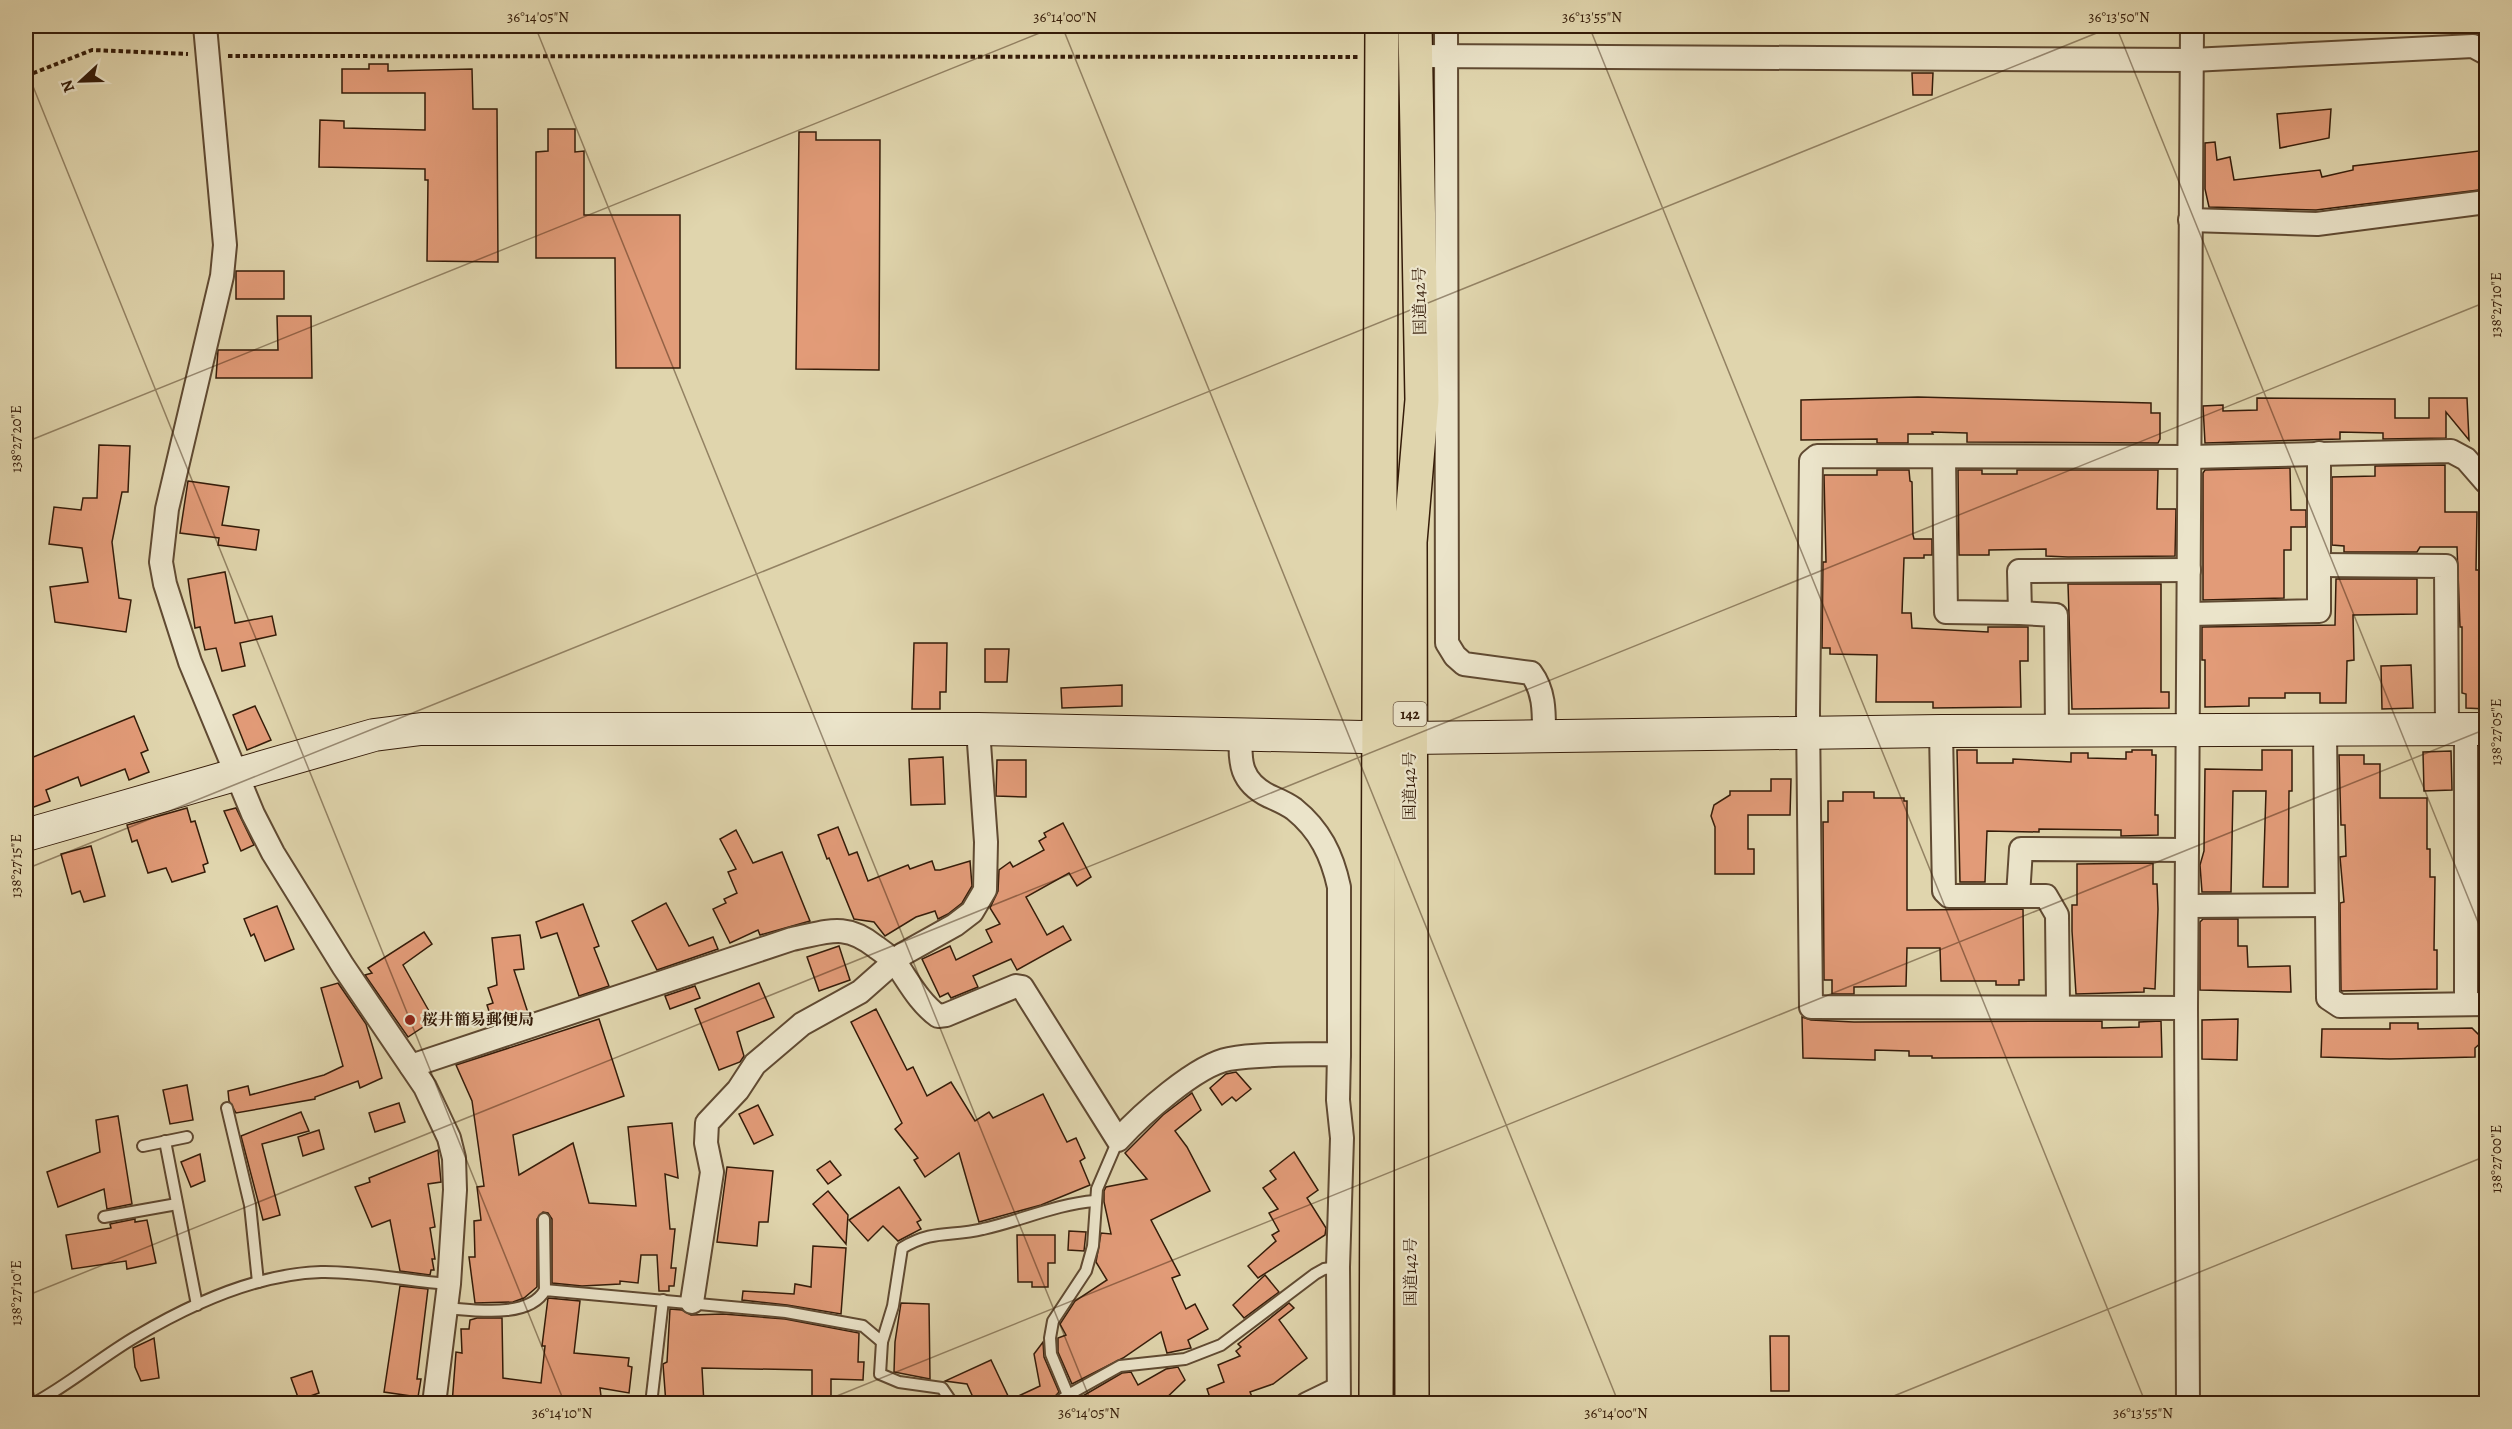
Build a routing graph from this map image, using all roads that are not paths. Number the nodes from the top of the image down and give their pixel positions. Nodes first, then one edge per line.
1 (205, 26) edge
2 (1446, 26) edge
3 (2192, 26) edge
4 (1382, 41) edge
5 (1426, 46) edge
6 (2487, 53) edge
7 (2192, 60) junction
8 (2487, 202) edge
9 (2190, 220) junction
10 (2319, 453) junction
11 (1944, 457) junction
12 (2190, 457) junction
13 (2487, 482) edge
14 (2320, 565) junction
15 (2190, 570) junction
16 (2020, 613) junction
17 (2190, 614) junction
18 (978, 729) junction
19 (2057, 730) junction
20 (2467, 730) edge
21 (1941, 731) junction
22 (2325, 731) junction
23 (2188, 732) junction
24 (1809, 733) junction
25 (1240, 734) junction
26 (1544, 736) junction
27 (1394, 738) junction
28 (237, 775) junction
29 (26, 835) edge
30 (2187, 850) junction
31 (2018, 896) junction
32 (2327, 905) junction
33 (2188, 906) junction
34 (895, 962) junction
35 (2476, 1004) edge
36 (2058, 1006) junction
37 (2186, 1008) junction
38 (1339, 1053) junction
39 (411, 1066) junction
40 (227, 1108) dead end
41 (187, 1137) dead end
42 (1118, 1140) junction
43 (165, 1142) junction
44 (143, 1146) dead end
45 (1095, 1201) junction
46 (177, 1204) junction
47 (104, 1217) dead end
48 (544, 1219) dead end
49 (1338, 1267) junction
50 (258, 1282) junction
51 (449, 1284) junction
52 (545, 1290) junction
53 (663, 1300) junction
54 (692, 1302) junction
55 (197, 1305) junction
56 (446, 1308) junction
57 (882, 1342) junction
58 (1068, 1395) junction
59 (1339, 1396) edge
60 (2188, 1403) edge
61 (33, 1404) edge
62 (434, 1404) edge
63 (651, 1404) edge
64 (954, 1404) edge
65 (1055, 1404) edge
66 (1307, 1404) edge
67 (1377, 1404) edge
68 (1412, 1404) edge

1 - 28 street
2 - 5 street
3 - 7 street
4 - 27 highway, 国道142号 / 142
5 - 7 street
5 - 26 street
5 - 27 highway, 国道142号 / 142
6 - 7 street
7 - 9 street
8 - 9 street
9 - 12 street
10 - 12 street
10 - 13 street
10 - 14 street
11 - 12 street
11 - 16 street
11 - 24 street
12 - 15 street
14 - 17 street
14 - 20 street
15 - 16 street
15 - 17 street
16 - 19 street
17 - 23 street
18 - 25 street
18 - 28 street
18 - 34 street
19 - 21 street
19 - 23 street
20 - 22 street
20 - 35 street
21 - 24 street
21 - 31 street
22 - 23 street
22 - 32 street
23 - 30 street
24 - 26 street
24 - 36 street
25 - 27 street
25 - 38 street
26 - 27 street
27 - 67 highway, 国道142号 / 142
27 - 68 highway, 国道142号 / 142
28 - 29 street
28 - 39 street
30 - 31 street
30 - 33 street
31 - 36 street
32 - 33 street
32 - 35 street
33 - 37 street
34 - 39 street
34 - 42 street
34 - 54 street
36 - 37 street
37 - 60 street
38 - 42 street
38 - 49 street
39 - 51 street
40 - 50 lane
41 - 43 lane
42 - 45 lane
43 - 44 lane
43 - 46 lane
45 - 57 lane
45 - 58 lane
46 - 47 lane
46 - 55 lane
48 - 52 lane
49 - 58 lane
49 - 59 street
50 - 51 lane
50 - 55 lane
51 - 56 street
52 - 53 lane
52 - 56 lane
53 - 54 lane
53 - 63 lane
54 - 57 lane
55 - 61 lane
56 - 62 street
57 - 64 lane
58 - 65 lane
59 - 66 street

